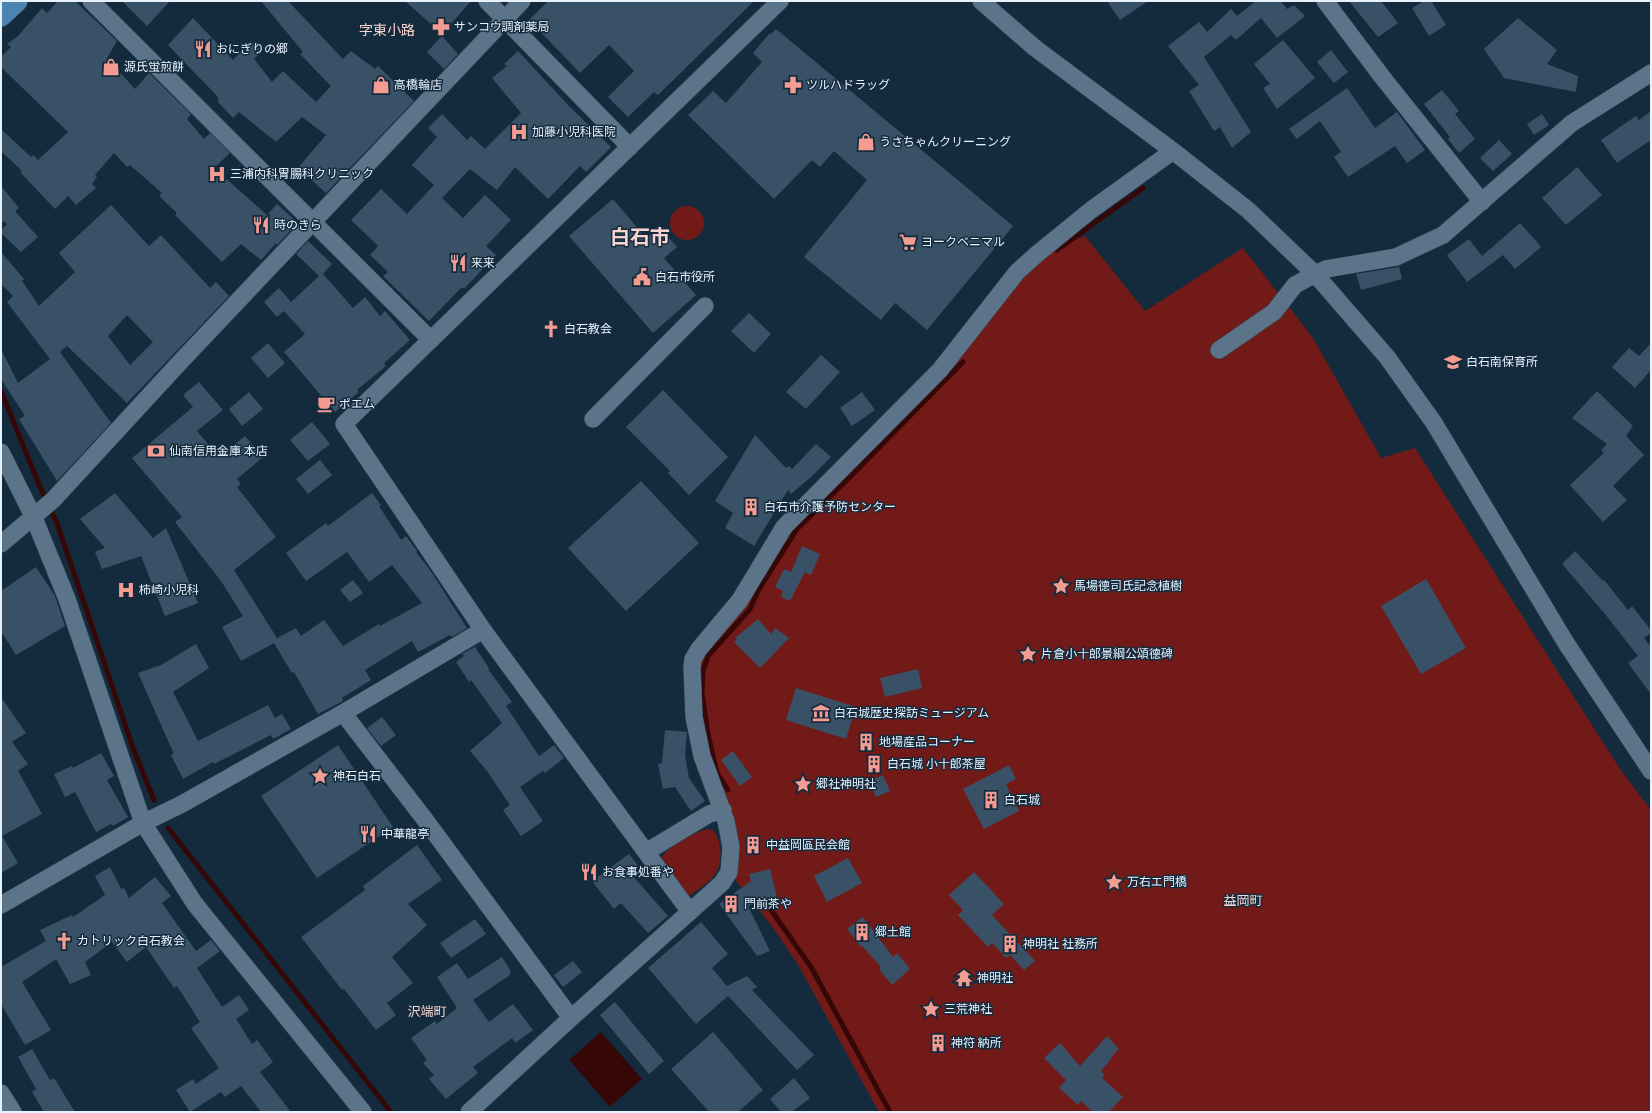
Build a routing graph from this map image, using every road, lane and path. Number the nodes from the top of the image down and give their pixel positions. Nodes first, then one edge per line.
1 (17, 1) edge
2 (91, 1) edge
3 (487, 1) edge
4 (522, 1) edge
5 (780, 1) edge
6 (981, 1) edge
7 (1325, 1) edge
8 (1, 16) edge
9 (505, 20) junction
10 (1651, 73) edge
11 (630, 147) junction
12 (1173, 151) junction
13 (1482, 202) junction
14 (312, 222) junction
15 (1315, 274) junction
16 (705, 306) dead end
17 (432, 340) junction
18 (1219, 350) dead end
19 (593, 420) dead end
20 (1, 452) edge
21 (42, 510) junction
22 (1, 544) edge
23 (483, 630) junction
24 (343, 713) junction
25 (1651, 771) edge
26 (723, 810) junction
27 (143, 823) junction
28 (646, 852) junction
29 (1, 905) edge
30 (690, 912) junction
31 (571, 1018) junction
32 (1, 1092) edge
33 (13, 1112) edge
34 (363, 1112) edge
35 (469, 1112) edge

1 - 8 main road
2 - 14 street
3 - 9 street
4 - 9 street
5 - 11 street
6 - 12 street
7 - 13 street
9 - 11 street
9 - 14 street
10 - 13 street
11 - 17 street
12 - 15 street
12 - 26 street
13 - 15 street
14 - 17 street
14 - 21 street
15 - 18 street
15 - 25 street
16 - 19 street
17 - 23 street
20 - 21 street
21 - 22 street
21 - 27 street
23 - 24 street
23 - 28 street
24 - 27 street
24 - 31 street
26 - 28 street
26 - 30 street
27 - 29 street
27 - 34 street
28 - 30 street
30 - 31 street
31 - 35 street
32 - 33 street

